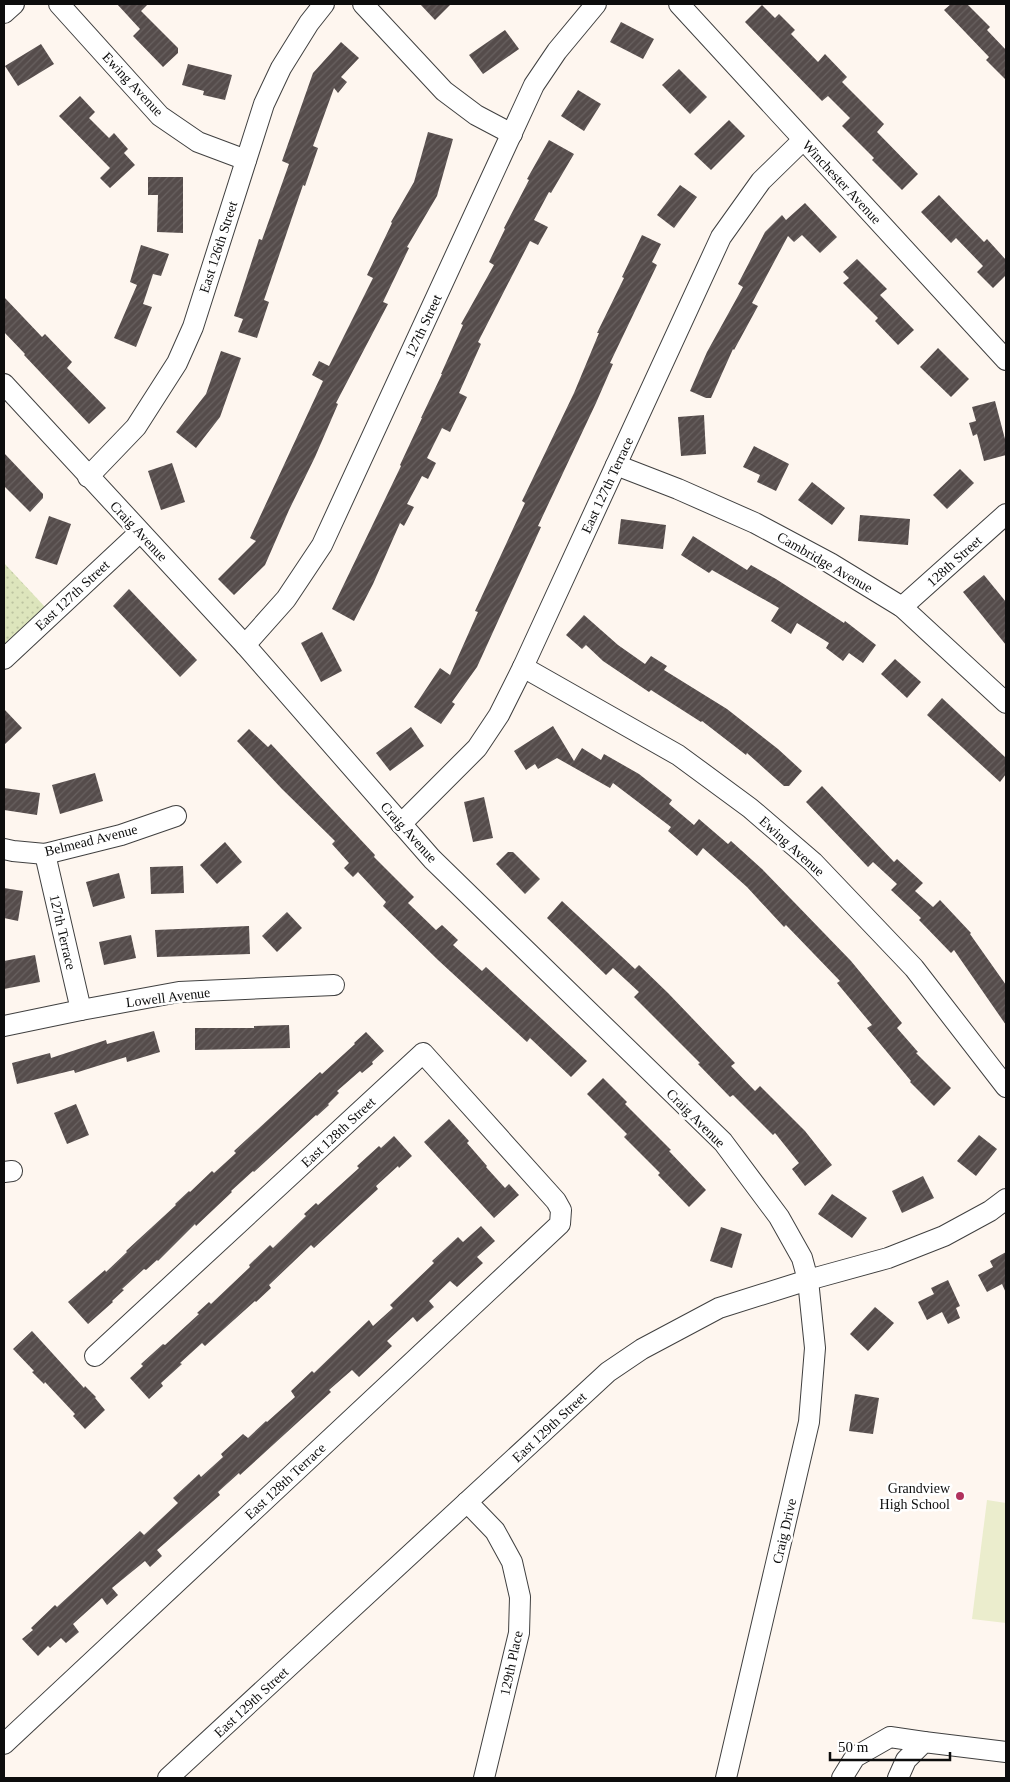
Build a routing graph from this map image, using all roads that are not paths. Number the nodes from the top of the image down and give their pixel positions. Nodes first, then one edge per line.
1 (14, 4) edge
2 (59, 4) edge
3 (324, 4) edge
4 (363, 4) edge
5 (596, 4) edge
6 (678, 4) edge
7 (4, 13) edge
8 (512, 134) junction
9 (803, 140) junction
10 (246, 160) junction
11 (1006, 360) edge
12 (4, 384) edge
13 (616, 465) junction
14 (88, 477) junction
15 (1006, 514) edge
16 (140, 532) junction
17 (902, 608) junction
18 (245, 645) junction
19 (4, 659) edge
20 (523, 667) junction
21 (1006, 703) edge
22 (176, 816) dead end
23 (401, 824) junction
24 (4, 849) edge
25 (45, 854) junction
26 (334, 985) dead end
27 (81, 1010) junction
28 (4, 1026) edge
29 (1006, 1088) edge
30 (1006, 1200) edge
31 (561, 1215) joint
32 (808, 1280) junction
33 (94, 1356) dead end
34 (467, 1502) junction
35 (924, 1742) junction
36 (4, 1744) edge
37 (1006, 1752) edge
38 (168, 1778) edge
39 (484, 1778) edge
40 (726, 1778) edge
41 (842, 1778) edge
42 (898, 1778) edge

1 - 7 street
2 - 10 street, Ewing Avenue
3 - 10 street, East 126th Street
4 - 8 street
5 - 8 street, 127th Street
6 - 9 street, Winchester Avenue
8 - 18 street, 127th Street
9 - 11 street, Winchester Avenue
9 - 13 street, East 127th Terrace
10 - 14 street, East 126th Street
12 - 14 street, Craig Avenue
13 - 17 street, Cambridge Avenue
13 - 20 street, East 127th Terrace
14 - 16 street, Craig Avenue
15 - 17 street, 128th Street
16 - 18 street, Craig Avenue
16 - 19 street, East 127th Street
17 - 21 street, Cambridge Avenue
18 - 23 street, Craig Avenue
20 - 23 street, East 127th Terrace
20 - 29 street, Ewing Avenue
22 - 25 street, Belmead Avenue
23 - 32 street, Craig Avenue
24 - 25 street, Belmead Avenue
25 - 27 street, 127th Terrace
26 - 27 street, Lowell Avenue
27 - 28 street, Lowell Avenue
30 - 32 street, East 129th Street
31 - 33 street, East 128th Street
31 - 36 street, East 128th Terrace
32 - 34 street, East 129th Street
32 - 40 street, Craig Drive
34 - 38 street, East 129th Street
34 - 39 street, 129th Place
35 - 37 street
35 - 41 street
35 - 42 street

